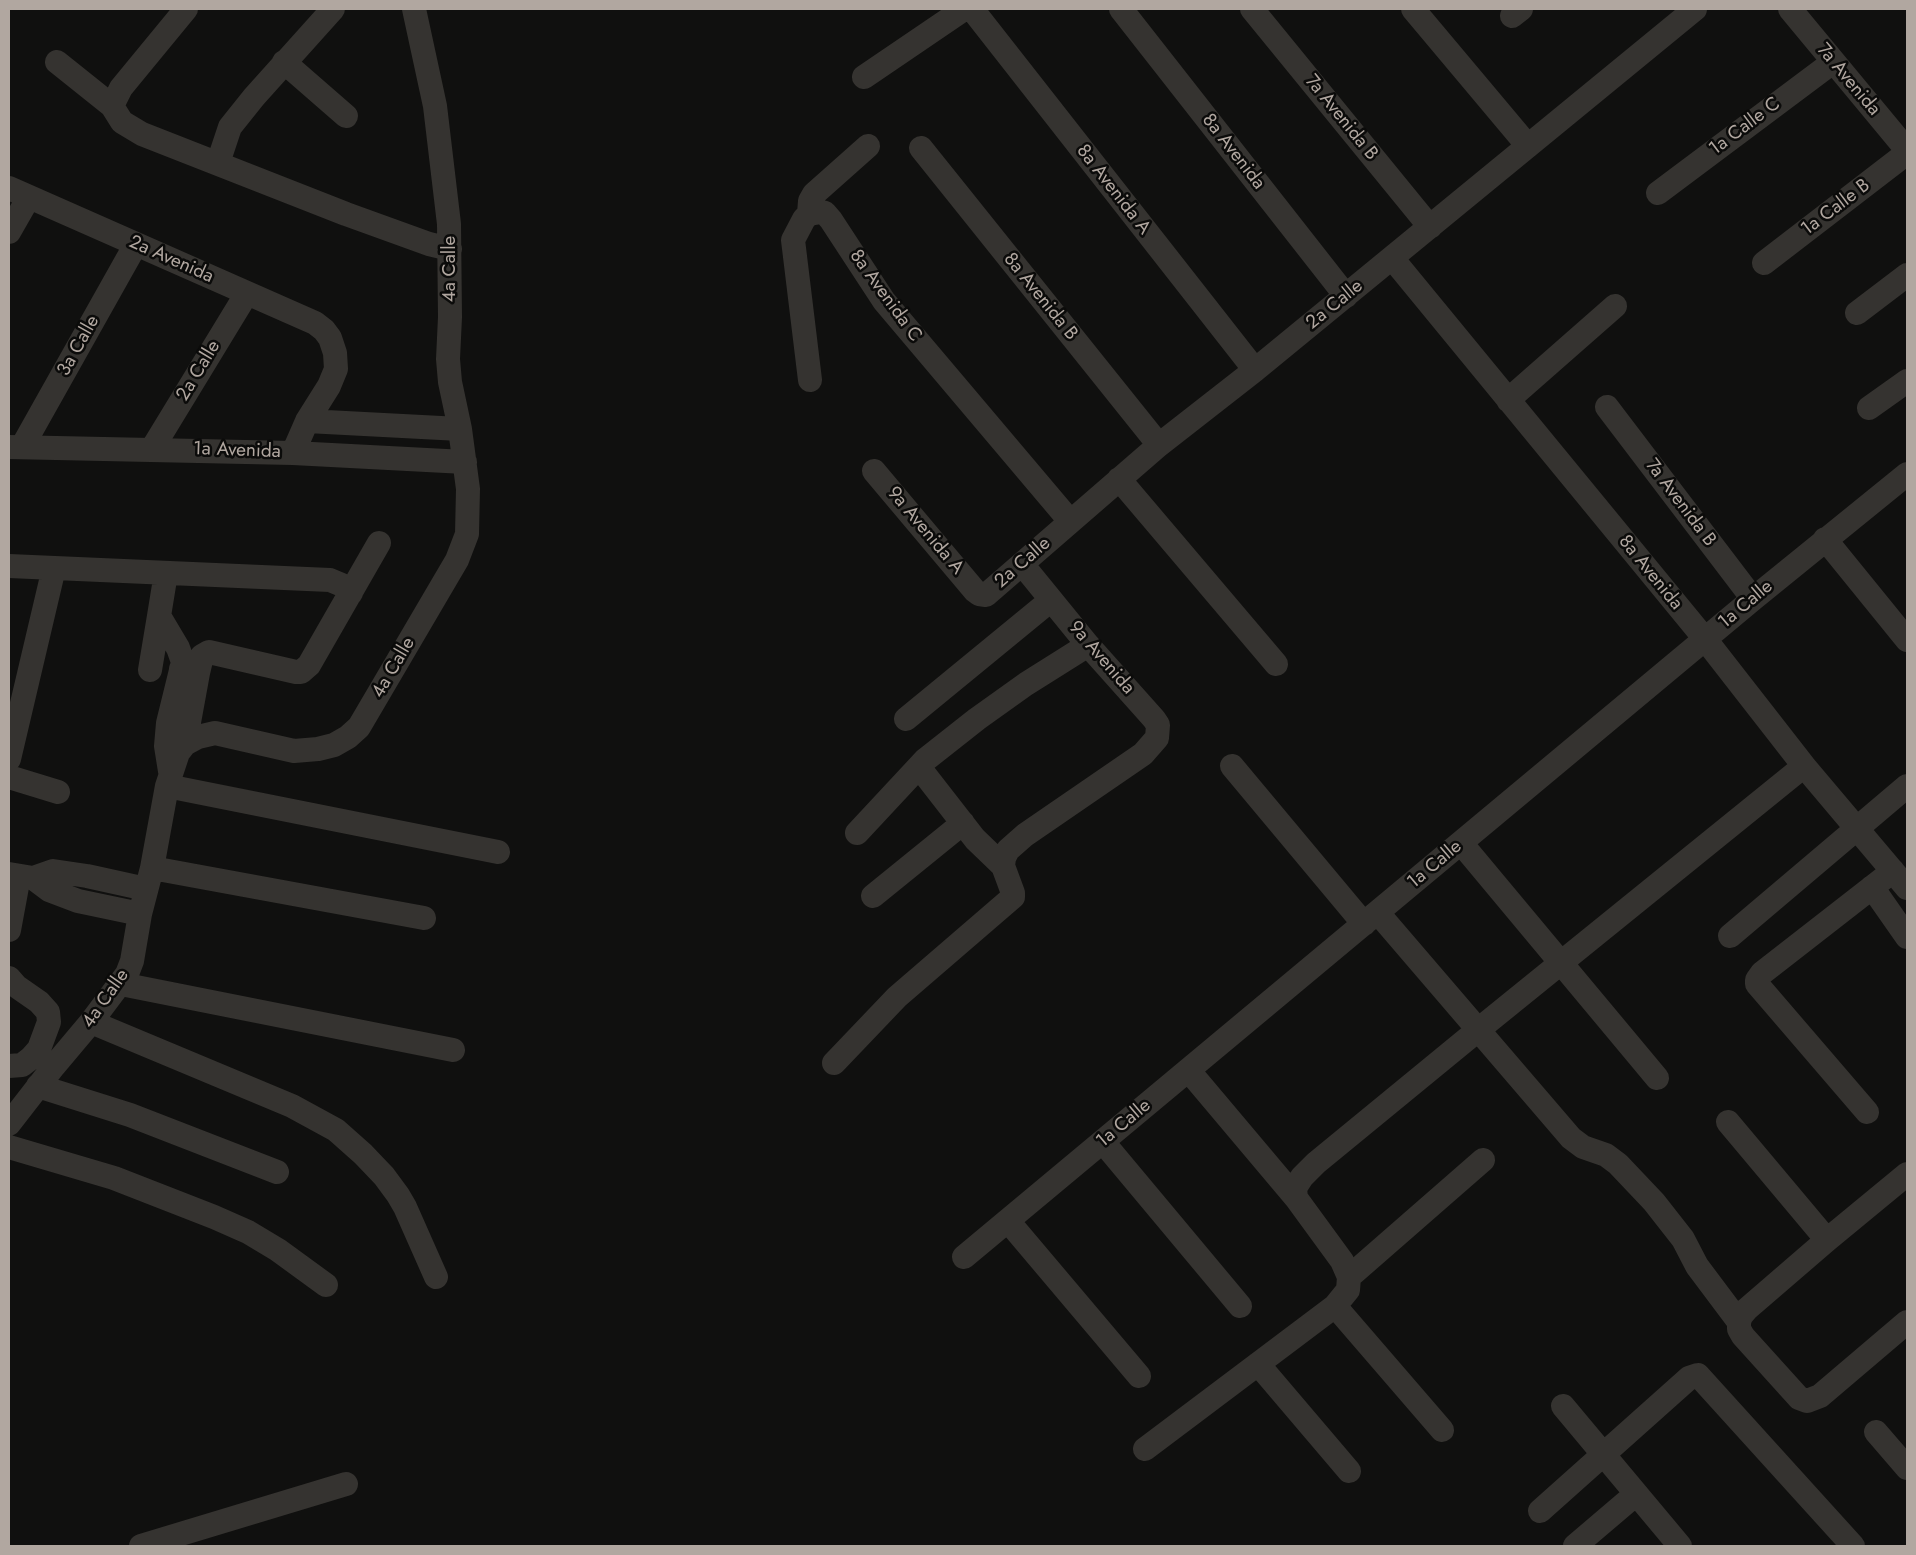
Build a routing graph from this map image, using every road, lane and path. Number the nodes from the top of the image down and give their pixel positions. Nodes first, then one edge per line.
1 (186, 9) edge
2 (333, 9) edge
3 (414, 9) edge
4 (964, 9) edge
5 (972, 9) edge
6 (1121, 9) edge
7 (1252, 9) edge
8 (1413, 9) edge
9 (1694, 9) edge
10 (1790, 9) edge
11 (57, 62) dead end
12 (284, 62) junction
13 (1832, 62) junction
14 (864, 78) dead end
15 (112, 106) junction
16 (346, 116) dead end
17 (868, 146) dead end
18 (1528, 146) junction
19 (920, 148) dead end
20 (1907, 152) edge
21 (218, 163) junction
22 (19, 193) edge
23 (1658, 193) dead end
24 (809, 214) junction
25 (1430, 227) junction
26 (9, 232) edge
27 (136, 244) junction
28 (450, 249) junction
29 (1392, 258) junction
30 (1764, 263) dead end
31 (1907, 275) edge
32 (247, 293) junction
33 (1346, 296) junction
34 (1615, 306) dead end
35 (1857, 313) dead end
36 (1255, 370) junction
37 (810, 380) dead end
38 (1907, 381) edge
39 (1508, 400) junction
40 (1607, 407) dead end
41 (1869, 408) dead end
42 (307, 421) junction
43 (460, 429) junction
44 (1159, 445) junction
45 (15, 447) edge
46 (152, 449) junction
47 (293, 453) junction
48 (465, 462) junction
49 (874, 471) dead end
50 (1907, 474) edge
51 (1120, 479) junction
52 (1070, 522) junction
53 (1825, 540) junction
54 (379, 543) dead end
55 (1022, 564) junction
56 (9, 566) edge
57 (54, 568) junction
58 (166, 573) junction
59 (975, 591) joint
60 (350, 593) junction
61 (1753, 599) junction
62 (1051, 600) junction
63 (159, 616) junction
64 (1704, 639) junction
65 (1907, 640) edge
66 (1088, 644) junction
67 (1276, 664) dead end
68 (150, 670) dead end
69 (189, 671) junction
70 (906, 719) dead end
71 (185, 744) junction
72 (9, 759) edge
73 (1232, 766) dead end
74 (1804, 766) junction
75 (919, 767) junction
76 (9, 777) edge
77 (169, 779) junction
78 (1907, 786) edge
79 (58, 792) dead end
80 (963, 823) junction
81 (1858, 829) junction
82 (856, 833) dead end
83 (1462, 843) junction
84 (498, 852) dead end
85 (1003, 866) junction
86 (20, 876) edge
87 (149, 879) junction
88 (1900, 879) edge
89 (105, 880) junction
90 (1872, 886) junction
91 (873, 896) dead end
92 (102, 906) junction
93 (140, 914) junction
94 (424, 918) dead end
95 (1371, 918) junction
96 (9, 930) edge
97 (1730, 936) dead end
98 (1907, 937) edge
99 (1561, 963) junction
100 (9, 978) edge
101 (122, 984) junction
102 (92, 1022) junction
103 (1478, 1030) junction
104 (453, 1050) dead end
105 (834, 1063) dead end
106 (9, 1066) edge
107 (1188, 1071) junction
108 (1657, 1078) dead end
109 (38, 1086) junction
110 (1867, 1112) dead end
111 (1728, 1122) dead end
112 (9, 1124) edge
113 (1103, 1142) junction
114 (9, 1147) edge
115 (1483, 1160) dead end
116 (277, 1172) dead end
117 (1907, 1174) edge
118 (1296, 1198) junction
119 (1008, 1221) junction
120 (1827, 1240) junction
121 (964, 1257) dead end
122 (436, 1277) dead end
123 (1349, 1277) junction
124 (326, 1285) dead end
125 (1240, 1306) dead end
126 (1335, 1306) junction
127 (1738, 1322) junction
128 (1907, 1322) edge
129 (1258, 1364) junction
130 (1139, 1376) dead end
131 (1563, 1406) dead end
132 (1442, 1430) dead end
133 (1876, 1432) dead end
134 (1145, 1449) dead end
135 (1604, 1455) junction
136 (1907, 1468) edge
137 (1350, 1471) dead end
138 (346, 1484) dead end
139 (1636, 1494) junction
140 (1540, 1512) dead end
141 (141, 1546) edge
142 (1575, 1546) edge
143 (1680, 1546) edge
144 (1853, 1546) edge

1 - 15 street
2 - 12 street
3 - 28 street, 4a Calle
4 - 14 street
5 - 36 street, 8a Avenida A
6 - 33 street, 8a Avenida
7 - 25 street, 7a Avenida B
8 - 18 street
9 - 18 street, 2a Calle
10 - 13 street, 7a Avenida
11 - 15 street
12 - 16 street
12 - 21 street
13 - 20 street, 7a Avenida
13 - 23 street, 1a Calle C
15 - 21 street
17 - 24 street
18 - 25 street, 2a Calle
19 - 44 street, 8a Avenida B
20 - 30 street, 1a Calle B
21 - 28 street
22 - 26 street
22 - 27 street, 2a Avenida
24 - 37 street
24 - 52 street, 8a Avenida C
25 - 29 street, 2a Calle
27 - 32 street, 2a Avenida
27 - 45 street, 3a Calle
28 - 43 street, 4a Calle
29 - 33 street, 2a Calle
29 - 39 street, 8a Avenida
31 - 35 street
32 - 42 street, 2a Avenida
32 - 46 street, 2a Calle
33 - 36 street, 2a Calle
34 - 39 street
36 - 44 street, 2a Calle
38 - 41 street
39 - 64 street, 8a Avenida
40 - 61 street, 7a Avenida B
42 - 43 street
42 - 47 street
43 - 48 street, 4a Calle
44 - 51 street, 2a Calle
45 - 46 street, 1a Avenida
46 - 47 street, 1a Avenida
47 - 48 street, 1a Avenida
48 - 71 street, 4a Calle
49 - 59 street, 9a Avenida A
50 - 53 street, 1a Calle
51 - 52 street, 2a Calle
51 - 67 street
52 - 55 street, 2a Calle
53 - 61 street, 1a Calle
53 - 65 street
54 - 60 street
55 - 59 street, 2a Calle
55 - 62 street, 9a Avenida
56 - 57 street
57 - 58 street
57 - 72 street
58 - 60 street
58 - 63 street
60 - 69 street
61 - 64 street, 1a Calle
62 - 66 street, 9a Avenida
62 - 70 street
63 - 68 street
63 - 69 street
64 - 74 street, 8a Avenida
64 - 83 street, 1a Calle
66 - 75 street
66 - 85 street, 9a Avenida
69 - 71 street
69 - 77 street
71 - 77 street, 4a Calle
73 - 95 street
74 - 81 street, 8a Avenida
74 - 99 street
75 - 80 street
75 - 82 street
76 - 79 street
77 - 84 street
77 - 87 street, 4a Calle
78 - 81 street
80 - 85 street
80 - 91 street
81 - 88 street, 8a Avenida
81 - 97 street
83 - 95 street, 1a Calle
83 - 99 street
85 - 105 street
86 - 89 street
86 - 92 street
86 - 96 street
87 - 89 street
87 - 93 street, 4a Calle
87 - 94 street
88 - 90 street
89 - 92 street
90 - 98 street
90 - 110 street
92 - 93 street
93 - 101 street, 4a Calle
95 - 103 street
95 - 107 street, 1a Calle
99 - 103 street
99 - 108 street
100 - 106 street
101 - 102 street, 4a Calle
101 - 104 street
102 - 109 street, 4a Calle
102 - 122 street
103 - 118 street
103 - 127 street
107 - 113 street, 1a Calle
107 - 118 street
109 - 112 street, 4a Calle
109 - 116 street
111 - 120 street
113 - 119 street, 1a Calle
113 - 125 street
114 - 124 street
115 - 123 street
117 - 120 street
118 - 123 street
119 - 121 street, 1a Calle
119 - 130 street
120 - 127 street
123 - 126 street
126 - 129 street
126 - 132 street
127 - 128 street
129 - 134 street
129 - 137 street
131 - 135 street
133 - 136 street
135 - 139 street
135 - 140 street
135 - 144 street
138 - 141 street
139 - 142 street
139 - 143 street

